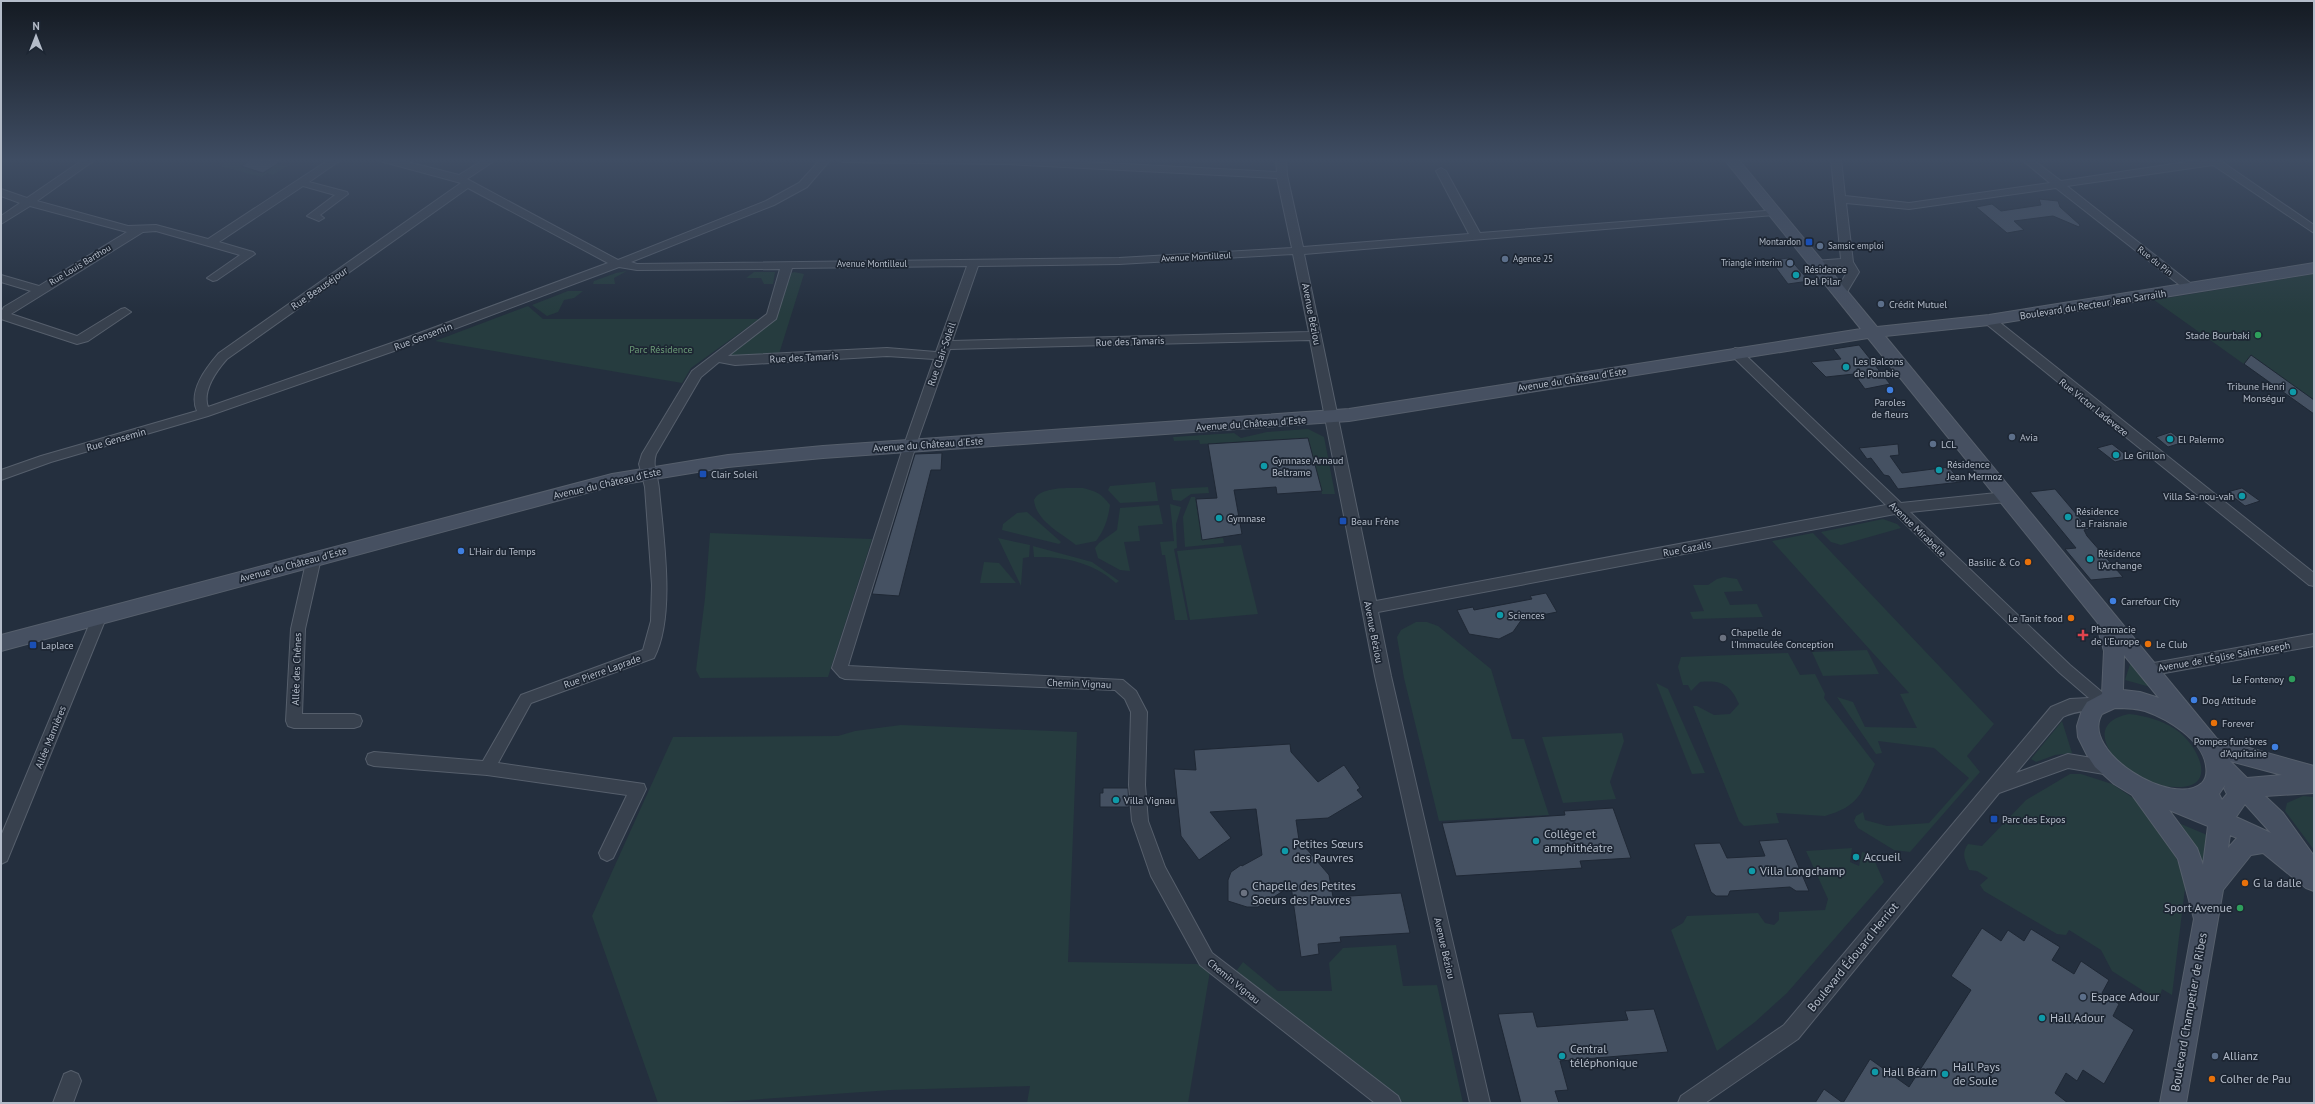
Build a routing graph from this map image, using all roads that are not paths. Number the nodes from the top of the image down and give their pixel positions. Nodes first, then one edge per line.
1 (16, 211) edge
2 (60, 211) edge
3 (260, 211) edge
4 (320, 211) edge
5 (423, 211) edge
6 (518, 211) edge
7 (752, 211) edge
8 (1289, 211) edge
9 (1462, 211) edge
10 (1842, 211) edge
11 (2091, 211) edge
12 (2286, 211) edge
13 (1774, 212) joint
14 (319, 218) dead end
15 (1, 221) edge
16 (140, 229) junction
17 (2314, 230) edge
18 (1476, 236) junction
19 (210, 243) junction
20 (1298, 251) junction
21 (1847, 262) junction
22 (617, 263) junction
23 (973, 264) junction
24 (1815, 264) junction
25 (787, 265) junction
26 (2314, 268) edge
27 (1, 278) edge
28 (213, 278) dead end
29 (2190, 288) junction
30 (40, 290) junction
31 (1840, 295) junction
32 (125, 312) dead end
33 (1989, 320) junction
34 (1871, 332) junction
35 (1316, 336) junction
36 (944, 345) junction
37 (1735, 352) junction
38 (940, 356) junction
39 (717, 358) junction
40 (204, 413) junction
41 (1332, 417) junction
42 (910, 445) junction
43 (649, 473) junction
44 (1, 475) edge
45 (2006, 497) junction
46 (1897, 508) junction
47 (314, 558) junction
48 (2314, 581) edge
49 (1369, 608) junction
50 (99, 618) junction
51 (2106, 620) junction
52 (2309, 642) edge
53 (1, 644) edge
54 (2148, 670) junction
55 (2105, 702) junction
56 (354, 721) dead end
57 (2210, 748) junction
58 (374, 759) dead end
59 (487, 768) junction
60 (2110, 768) junction
61 (2314, 775) edge
62 (2314, 783) edge
63 (1996, 787) junction
64 (2244, 787) junction
65 (2140, 788) junction
66 (2210, 791) junction
67 (2161, 796) junction
68 (2220, 822) junction
69 (2266, 842) junction
70 (607, 853) dead end
71 (1, 856) edge
72 (2314, 873) edge
73 (2314, 880) edge
74 (2212, 885) junction
75 (2205, 920) junction
76 (71, 1081) dead end
77 (63, 1103) edge
78 (1391, 1103) edge
79 (1480, 1103) edge
80 (1688, 1103) edge
81 (2173, 1103) edge

1 - 15 street
2 - 16 street
3 - 19 street
4 - 14 street
5 - 40 street, Rue Beauséjour
6 - 22 street, Avenue Montilleul
7 - 22 street, Rue Gensemin
8 - 20 street, Avenue Béziou
9 - 18 street
10 - 21 street
11 - 29 street, Rue du Pin
12 - 17 street
13 - 18 street, Avenue Montilleul
13 - 24 street
16 - 19 street
16 - 30 street, Rue Louis Barthou
18 - 20 street, Avenue Montilleul
19 - 28 street
20 - 23 street, Avenue Montilleul
20 - 35 street, Avenue Béziou
21 - 24 street
21 - 31 street
22 - 25 street, Avenue Montilleul
22 - 40 street, Rue Gensemin
23 - 25 street, Avenue Montilleul
23 - 36 street, Rue Clair-Soleil
24 - 31 street
25 - 39 street
26 - 29 street, Boulevard du Recteur Jean Sarrailh
27 - 30 street, Rue Louis Barthou
29 - 33 street, Boulevard du Recteur Jean Sarrailh
30 - 32 street, Rue Louis Barthou
31 - 34 street
33 - 34 street, Boulevard du Recteur Jean Sarrailh
33 - 48 street, Rue Victor Ladeveze
34 - 37 street, Avenue du Château d'Este
34 - 45 street
35 - 36 street, Rue des Tamaris
35 - 41 street, Avenue Béziou
36 - 38 street, Rue Clair-Soleil
37 - 41 street, Avenue du Château d'Este
37 - 46 street, Avenue Mirabelle
38 - 39 street, Rue des Tamaris
38 - 42 street, Rue Clair-Soleil
39 - 43 street
40 - 44 street, Rue Gensemin
41 - 42 street, Avenue du Château d'Este
41 - 49 street, Avenue Béziou
42 - 43 street, Avenue du Château d'Este
42 - 78 street, Chemin Vignau
43 - 47 street, Avenue du Château d'Este
43 - 59 street, Rue Pierre Laprade
45 - 46 street, Rue Cazalis
45 - 51 street
46 - 49 street, Rue Cazalis
46 - 55 street, Avenue Mirabelle
47 - 50 street, Avenue du Château d'Este
47 - 56 street, Allée des Chênes
49 - 79 street, Avenue Béziou
50 - 53 street, Avenue du Château d'Este
50 - 71 street, Allée Marnières
51 - 54 street
51 - 55 street
52 - 54 street, Avenue de l'Église Saint-Joseph
54 - 57 street
55 - 57 street
55 - 60 street
55 - 63 street, Boulevard Édouard Herriot
57 - 61 street
57 - 64 street
57 - 66 street
58 - 59 street
59 - 70 street
60 - 63 street, Boulevard Édouard Herriot
60 - 65 street
62 - 64 street
63 - 80 street, Boulevard Édouard Herriot
64 - 66 street
64 - 68 street
64 - 72 street
65 - 67 street
65 - 75 street, Boulevard Champetier de Ribes
66 - 67 street
66 - 68 street, Boulevard Champetier de Ribes
67 - 68 street
68 - 69 street
68 - 74 street, Boulevard Champetier de Ribes
69 - 73 street
69 - 74 street
74 - 75 street, Boulevard Champetier de Ribes
75 - 81 street, Boulevard Champetier de Ribes
76 - 77 street

